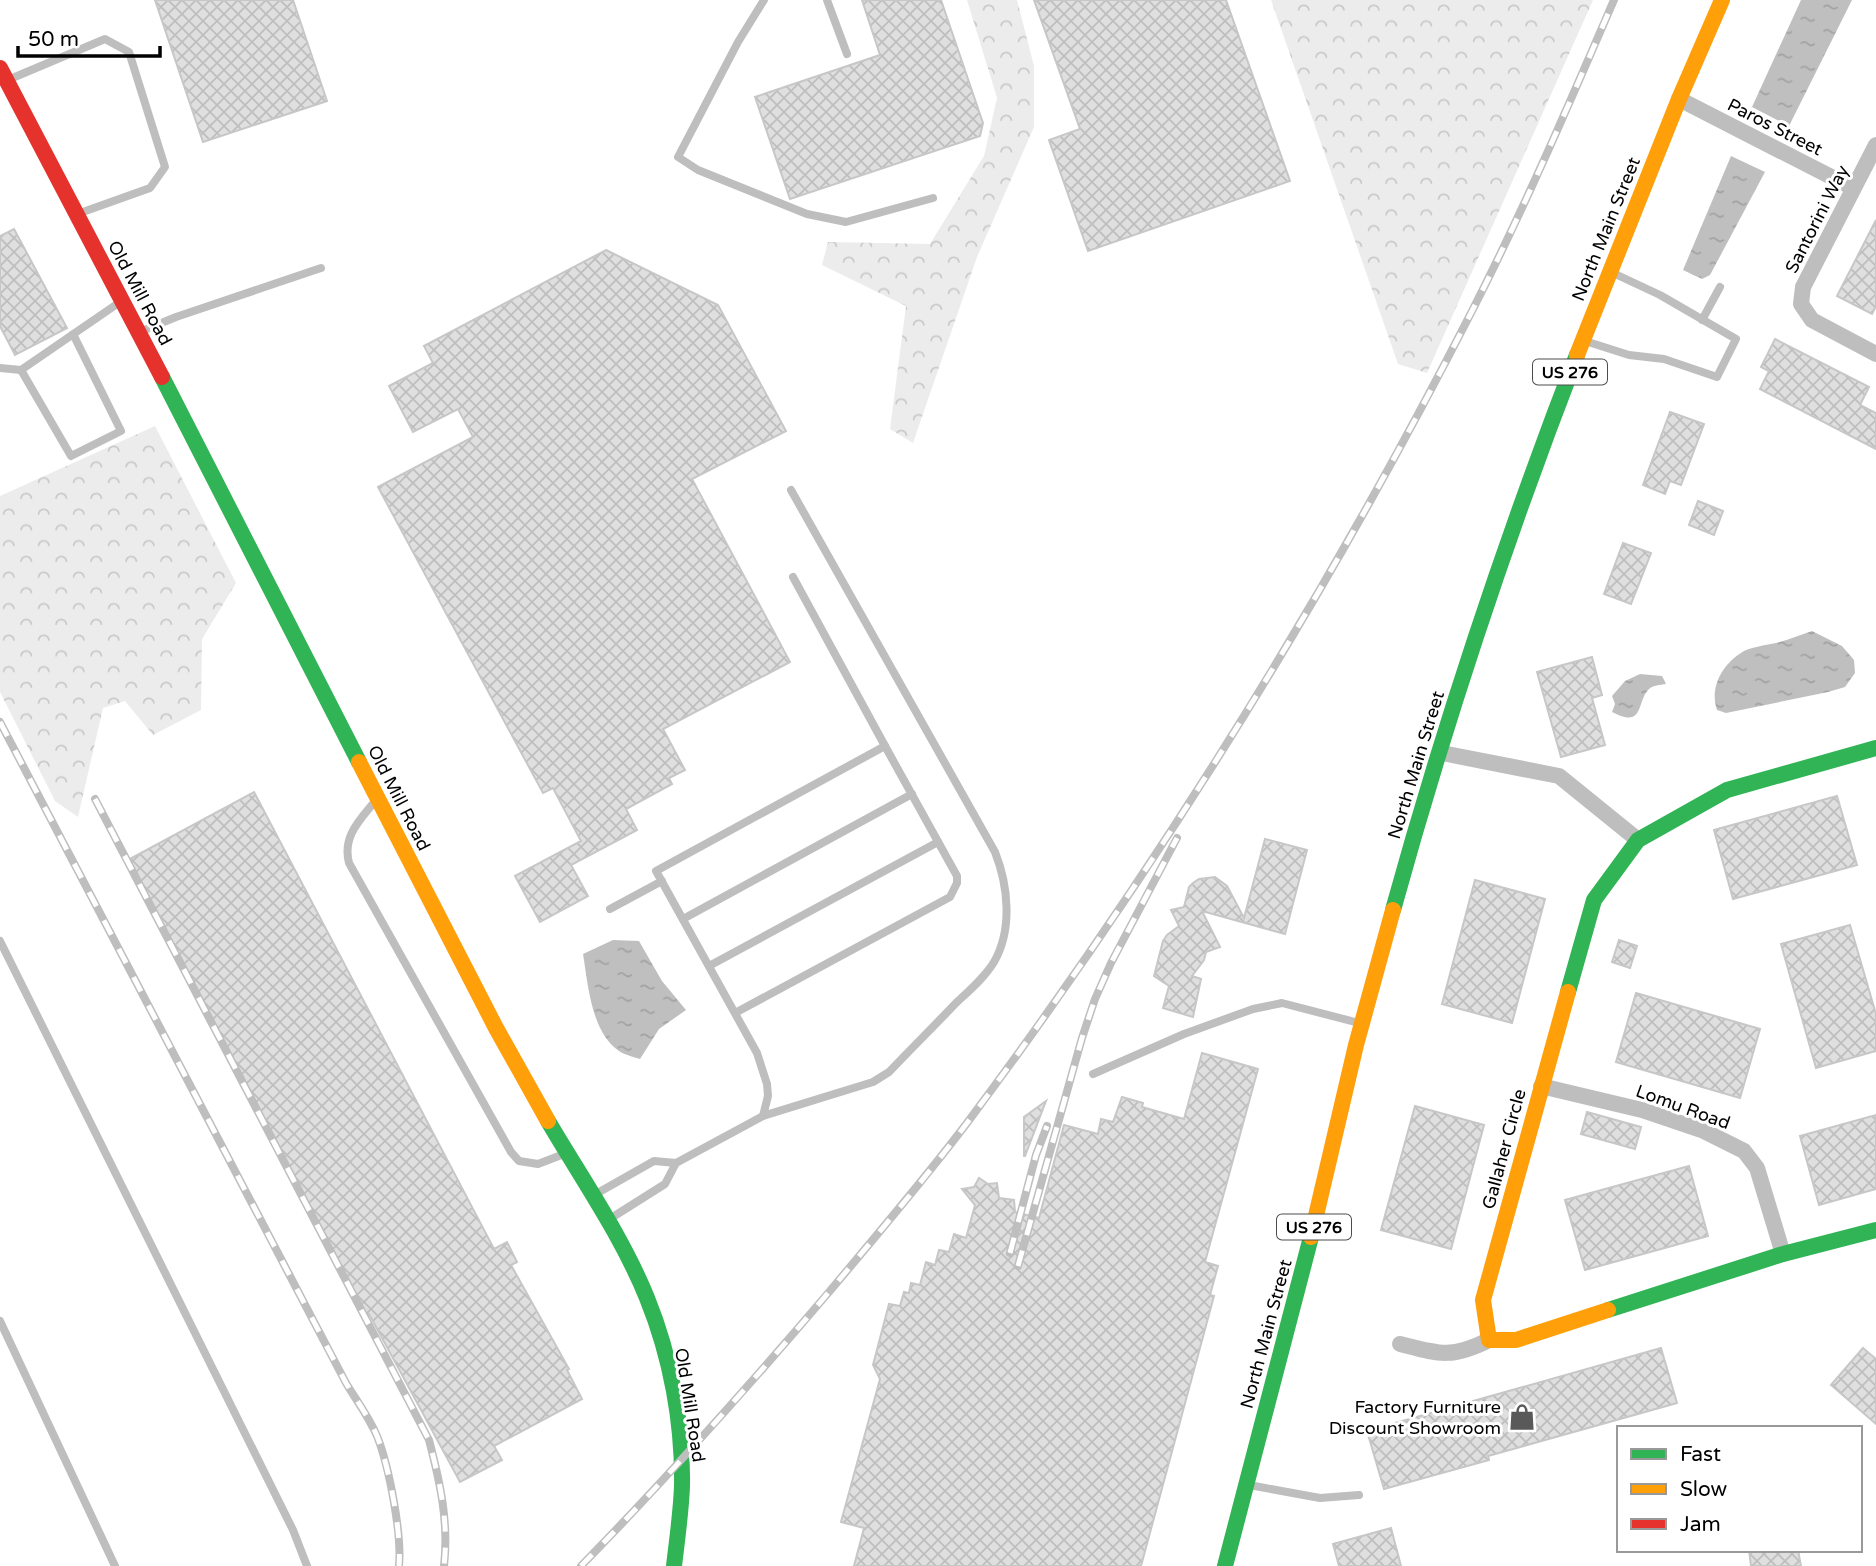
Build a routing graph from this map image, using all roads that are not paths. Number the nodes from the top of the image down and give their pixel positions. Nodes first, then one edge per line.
1 (764, 0) edge
2 (827, 0) edge
3 (1722, 0) edge
4 (847, 54) dead end
5 (3, 75) edge
6 (1679, 99) junction
7 (1876, 145) edge
8 (1853, 188) junction
9 (933, 198) dead end
10 (78, 214) junction
11 (321, 268) dead end
12 (1609, 271) junction
13 (1720, 287) dead end
14 (123, 301) junction
15 (1702, 320) junction
16 (139, 332) junction
17 (73, 334) junction
18 (1582, 340) junction
19 (1876, 354) edge
20 (0, 368) edge
21 (21, 370) junction
22 (791, 490) dead end
23 (793, 577) dead end
24 (885, 746) junction
25 (1876, 748) edge
26 (1442, 752) junction
27 (912, 794) junction
28 (377, 798) junction
29 (1638, 840) junction
30 (938, 842) junction
31 (662, 881) junction
32 (610, 909) dead end
33 (683, 919) junction
34 (0, 941) edge
35 (709, 966) junction
36 (735, 1013) junction
37 (1362, 1024) junction
38 (1093, 1074) dead end
39 (1541, 1086) junction
40 (763, 1116) junction
41 (567, 1153) junction
42 (676, 1163) junction
43 (593, 1196) junction
44 (607, 1220) junction
45 (1876, 1230) edge
46 (1783, 1254) junction
47 (0, 1321) edge
48 (1489, 1340) junction
49 (1400, 1344) dead end
50 (1246, 1484) junction
51 (1359, 1495) dead end
52 (115, 1566) edge
53 (307, 1566) edge
54 (674, 1566) edge
55 (1225, 1566) edge

1 - 9 lane
2 - 4 lane
3 - 6 street, North Main Street / US 276
5 - 10 street, Old Mill Road
5 - 10 lane
6 - 8 street, Paros Street
6 - 12 street, North Main Street / US 276
7 - 8 street, Santorini Way
8 - 19 street, Santorini Way
10 - 14 street, Old Mill Road
11 - 16 lane
12 - 15 lane
12 - 18 street, North Main Street / US 276
13 - 15 lane
14 - 16 street, Old Mill Road
14 - 17 lane
15 - 18 lane
16 - 28 street, Old Mill Road
17 - 21 lane
17 - 21 lane
18 - 26 street, North Main Street / US 276
20 - 21 lane
22 - 40 lane
23 - 24 lane
24 - 27 lane
24 - 31 lane
25 - 29 street, Gallaher Circle
26 - 29 street
26 - 37 street, North Main Street / US 276
27 - 30 lane
27 - 33 lane
28 - 41 street, Old Mill Road
28 - 41 lane
29 - 39 street, Gallaher Circle
30 - 35 lane
30 - 36 lane
31 - 32 lane
31 - 33 lane
33 - 35 lane
34 - 53 lane
35 - 36 lane
36 - 40 lane
37 - 38 lane
37 - 50 street, North Main Street / US 276
39 - 46 street, Lomu Road
39 - 48 street, Gallaher Circle
40 - 42 lane
41 - 43 street, Old Mill Road
42 - 43 lane
42 - 44 lane
43 - 44 street, Old Mill Road
44 - 54 street, Old Mill Road
45 - 46 street
46 - 48 street
47 - 52 lane
48 - 49 street
50 - 51 lane
50 - 55 street, North Main Street / US 276

